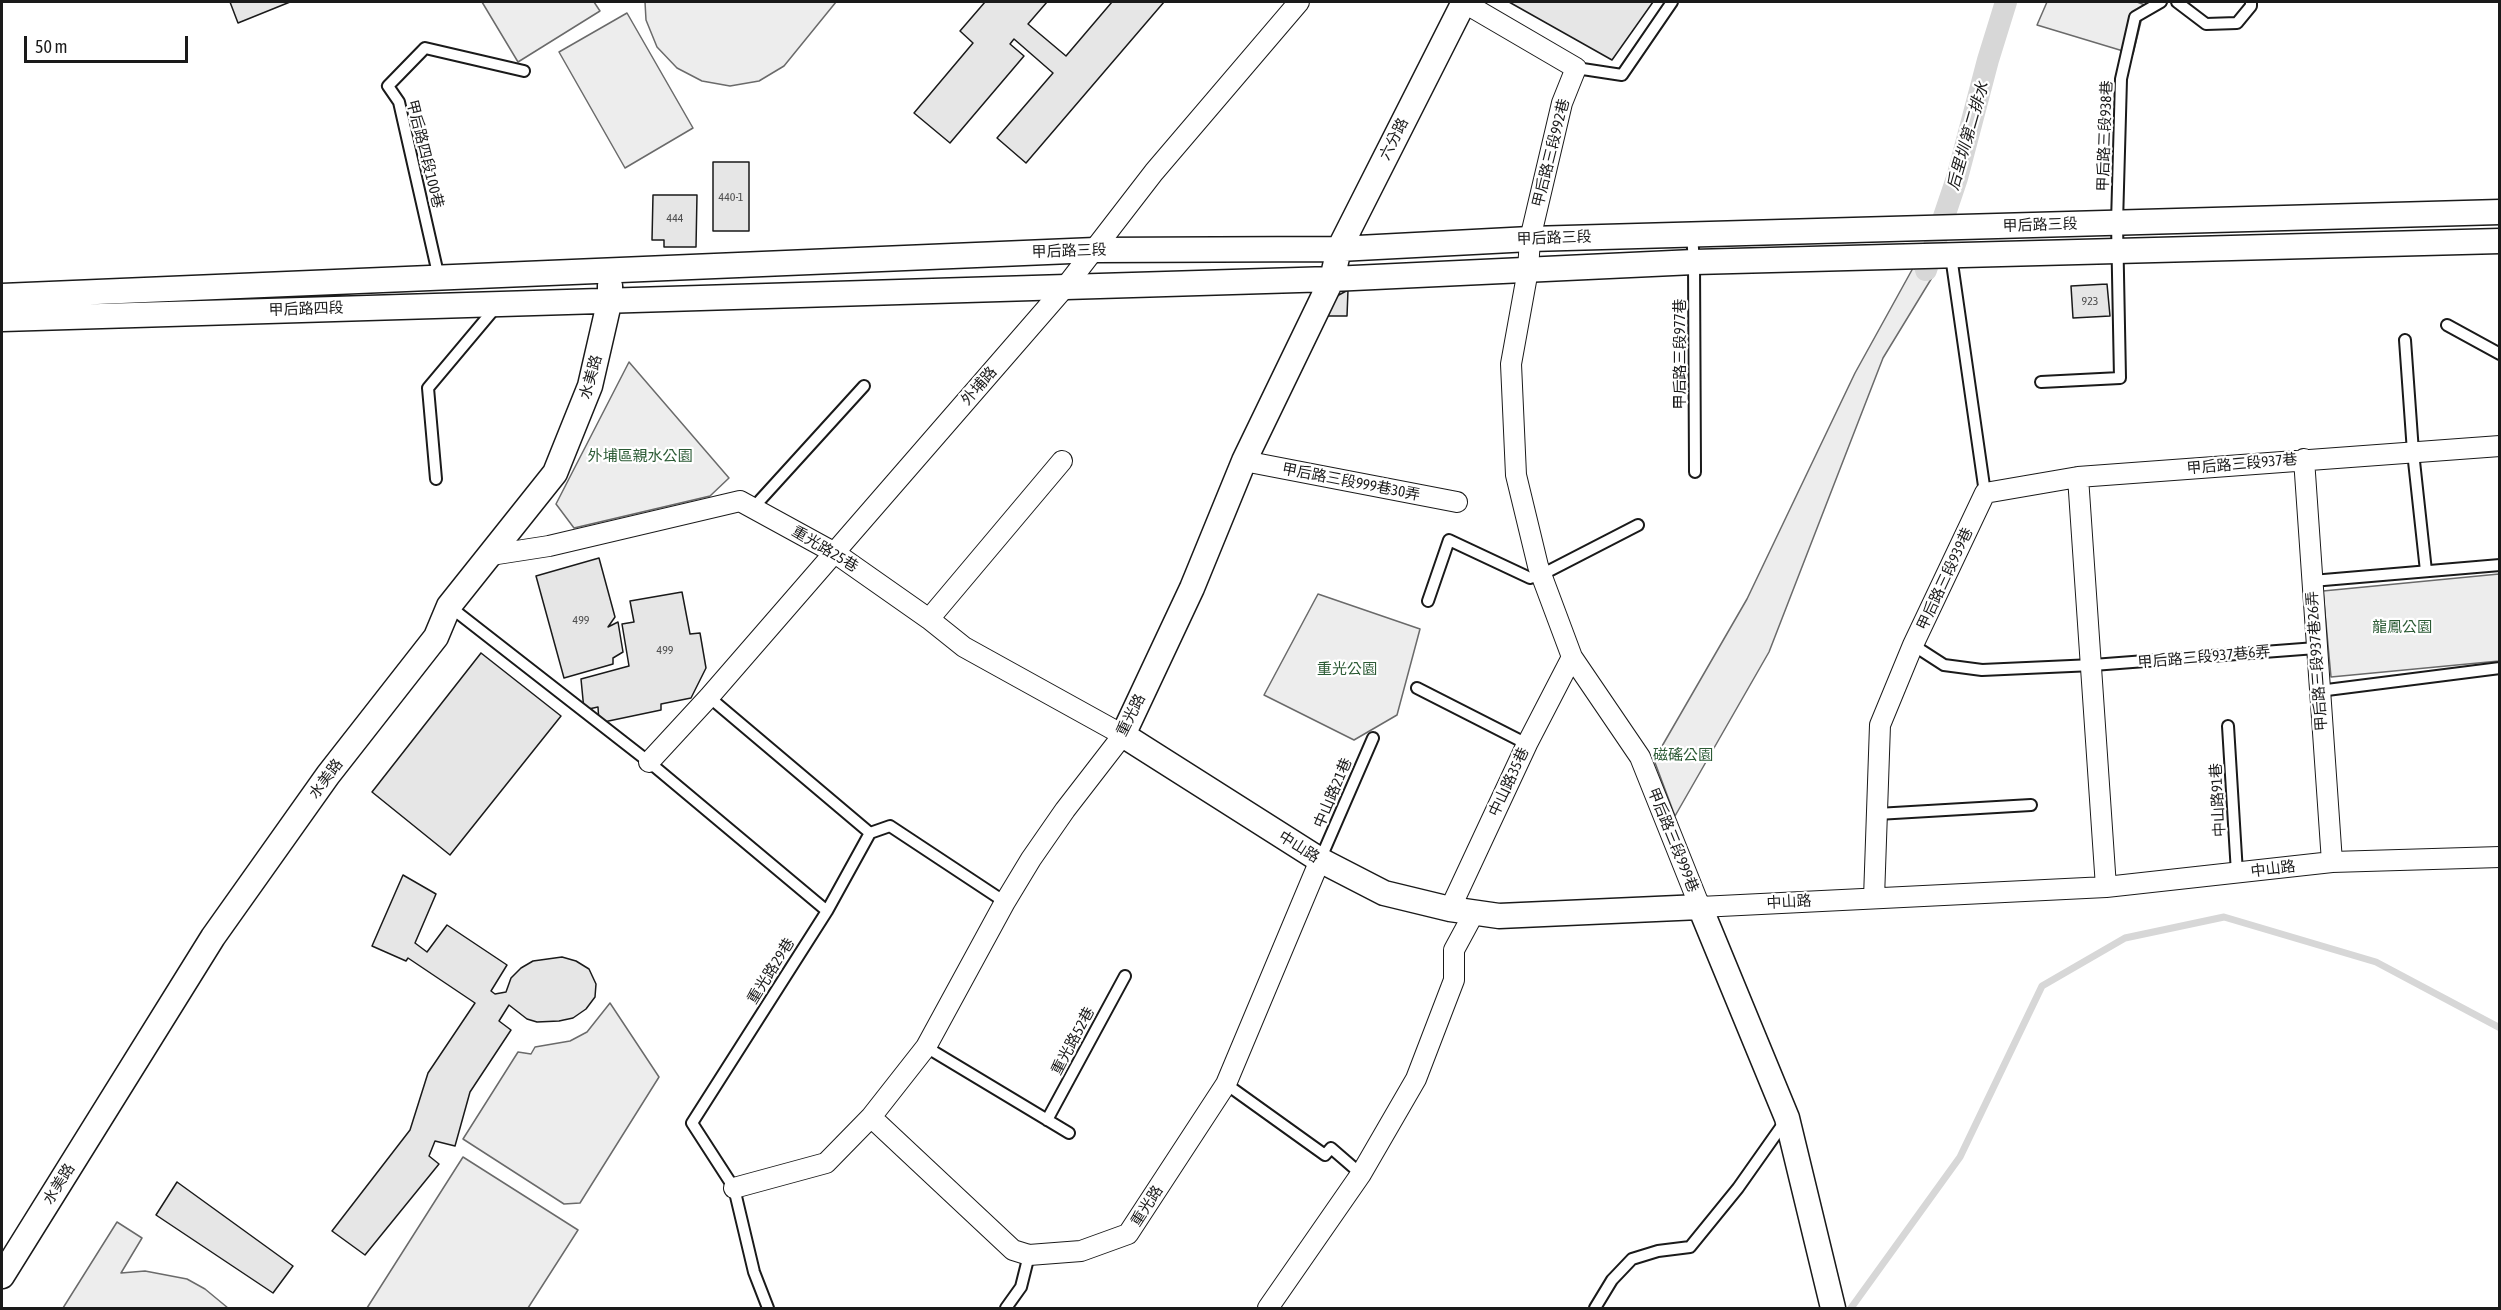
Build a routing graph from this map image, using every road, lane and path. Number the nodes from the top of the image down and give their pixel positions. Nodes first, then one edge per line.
1 (1299, 2) edge
2 (1464, 2) edge
3 (1672, 2) edge
4 (2161, 2) edge
5 (2177, 2) edge
6 (2251, 2) edge
7 (1576, 68) junction
8 (524, 71) dead end
9 (2499, 212) edge
10 (2117, 223) junction
11 (1692, 235) junction
12 (1530, 238) junction
13 (2499, 241) edge
14 (1339, 249) junction
15 (1095, 250) junction
16 (2117, 251) junction
17 (1951, 256) junction
18 (1694, 262) junction
19 (1528, 270) junction
20 (610, 271) junction
21 (439, 278) junction
22 (1332, 279) junction
23 (1066, 286) junction
24 (2, 296) edge
25 (610, 299) junction
26 (500, 303) junction
27 (2, 319) edge
28 (2447, 325) dead end
29 (2405, 340) dead end
30 (2499, 354) edge
31 (2042, 382) dead end
32 (864, 386) dead end
33 (2499, 446) edge
34 (2413, 452) junction
35 (2304, 459) junction
36 (1062, 461) dead end
37 (1244, 461) junction
38 (1695, 472) dead end
39 (2078, 477) junction
40 (436, 479) dead end
41 (1985, 493) junction
42 (1457, 502) dead end
43 (753, 508) junction
44 (1638, 525) dead end
45 (835, 553) junction
46 (491, 555) junction
47 (2499, 565) edge
48 (2426, 571) junction
49 (1542, 575) junction
50 (2312, 581) junction
51 (1428, 601) dead end
52 (449, 606) junction
53 (929, 620) junction
54 (1913, 645) junction
55 (2316, 648) junction
56 (1572, 657) junction
57 (2092, 665) junction
58 (2499, 668) edge
59 (1417, 688) dead end
60 (2319, 691) junction
61 (709, 697) junction
62 (2229, 726) dead end
63 (1123, 735) junction
64 (1372, 738) dead end
65 (1527, 744) junction
66 (649, 762) junction
67 (2031, 805) dead end
68 (1877, 814) junction
69 (870, 833) junction
70 (2499, 857) edge
71 (1320, 860) junction
72 (2332, 862) junction
73 (2237, 873) junction
74 (2106, 887) junction
75 (1874, 898) junction
76 (1005, 902) junction
77 (1700, 907) junction
78 (1450, 909) junction
79 (827, 911) junction
80 (1474, 913) junction
81 (1125, 976) dead end
82 (926, 1047) junction
83 (1226, 1084) junction
84 (870, 1117) junction
85 (1787, 1118) junction
86 (1047, 1120) junction
87 (1069, 1133) dead end
88 (1361, 1174) junction
89 (734, 1188) junction
90 (1029, 1255) junction
91 (2, 1276) edge
92 (768, 1308) edge
93 (1006, 1308) edge
94 (1268, 1308) edge
95 (1594, 1308) edge
96 (1833, 1308) edge

1 - 15 street, 外埔路
2 - 7 street
2 - 14 street, 六分路
3 - 7 lane
4 - 10 lane, 甲后路三段938巷
5 - 6 lane
7 - 12 street, 甲后路三段992巷
8 - 21 lane, 甲后路四段100巷
9 - 10 street, 甲后路三段
10 - 11 street, 甲后路三段
10 - 16 lane, 甲后路三段938巷
11 - 12 street, 甲后路三段
11 - 18 lane, 甲后路三段977巷
12 - 14 street, 甲后路三段
12 - 19 street, 甲后路三段999巷
13 - 16 street, 甲后路三段
14 - 15 street, 甲后路三段
14 - 22 street, 六分路
15 - 20 street, 甲后路三段
15 - 23 street, 外埔路
16 - 17 street, 甲后路三段
16 - 31 lane, 甲后路三段938巷
17 - 18 street, 甲后路三段
17 - 41 lane
18 - 19 street, 甲后路三段
18 - 38 lane, 甲后路三段977巷
19 - 22 street, 甲后路三段
19 - 49 street, 甲后路三段999巷
20 - 21 street, 甲后路四段
20 - 25 street, 水美路
21 - 24 street, 甲后路四段
22 - 23 street, 甲后路三段
22 - 37 street, 重光路
23 - 25 street, 甲后路三段
23 - 45 street, 外埔路
25 - 26 street, 甲后路四段
25 - 46 street, 水美路
26 - 27 street, 甲后路四段
26 - 40 lane
28 - 30 lane
29 - 34 lane
32 - 43 lane
33 - 34 street, 甲后路三段937巷
34 - 35 street, 甲后路三段937巷
34 - 48 lane
35 - 39 street, 甲后路三段937巷
35 - 50 street, 甲后路三段937巷26弄
36 - 53 street
37 - 42 street, 甲后路三段999巷30弄
37 - 63 street, 重光路
39 - 41 street, 甲后路三段937巷
39 - 57 street
41 - 54 street, 甲后路三段939巷
43 - 45 street, 重光路25巷
43 - 46 street, 重光路25巷
44 - 49 lane
45 - 53 street, 重光路25巷
45 - 61 street, 外埔路
46 - 52 street, 水美路
47 - 48 lane
48 - 50 lane
49 - 51 lane
49 - 56 street, 甲后路三段999巷
50 - 55 street, 甲后路三段937巷26弄
52 - 66 lane
52 - 91 street, 水美路
53 - 63 street, 重光路25巷
54 - 57 lane, 甲后路三段937巷6弄
54 - 68 street, 甲后路三段939巷
55 - 57 lane, 甲后路三段937巷6弄
55 - 60 street, 甲后路三段937巷26弄
56 - 65 street, 中山路35巷
56 - 77 street, 甲后路三段999巷
57 - 74 street
58 - 60 lane
59 - 65 lane
60 - 72 street, 甲后路三段937巷26弄
61 - 66 street, 外埔路
61 - 69 lane
62 - 73 lane, 中山路91巷
63 - 71 street, 中山路
63 - 76 street, 重光路
64 - 71 lane, 中山路21巷
65 - 78 street, 中山路35巷
66 - 79 lane
67 - 68 lane
68 - 75 street, 甲后路三段939巷
69 - 76 lane
69 - 79 lane, 重光路29巷
70 - 72 street, 中山路
71 - 78 street, 中山路
71 - 83 street, 重光路
72 - 73 street, 中山路
73 - 74 street, 中山路
74 - 75 street, 中山路
75 - 77 street, 中山路
76 - 82 street, 重光路
77 - 80 street, 中山路
77 - 85 street, 甲后路三段999巷
78 - 80 street, 中山路
79 - 89 lane, 重光路29巷
80 - 88 street
81 - 86 lane, 重光路52巷
82 - 84 street, 重光路
82 - 86 lane
83 - 88 lane
83 - 90 street, 重光路
84 - 89 street, 重光路
84 - 90 street
85 - 95 lane
85 - 96 street, 甲后路三段999巷
86 - 87 lane
88 - 94 street
89 - 92 lane
90 - 93 lane

